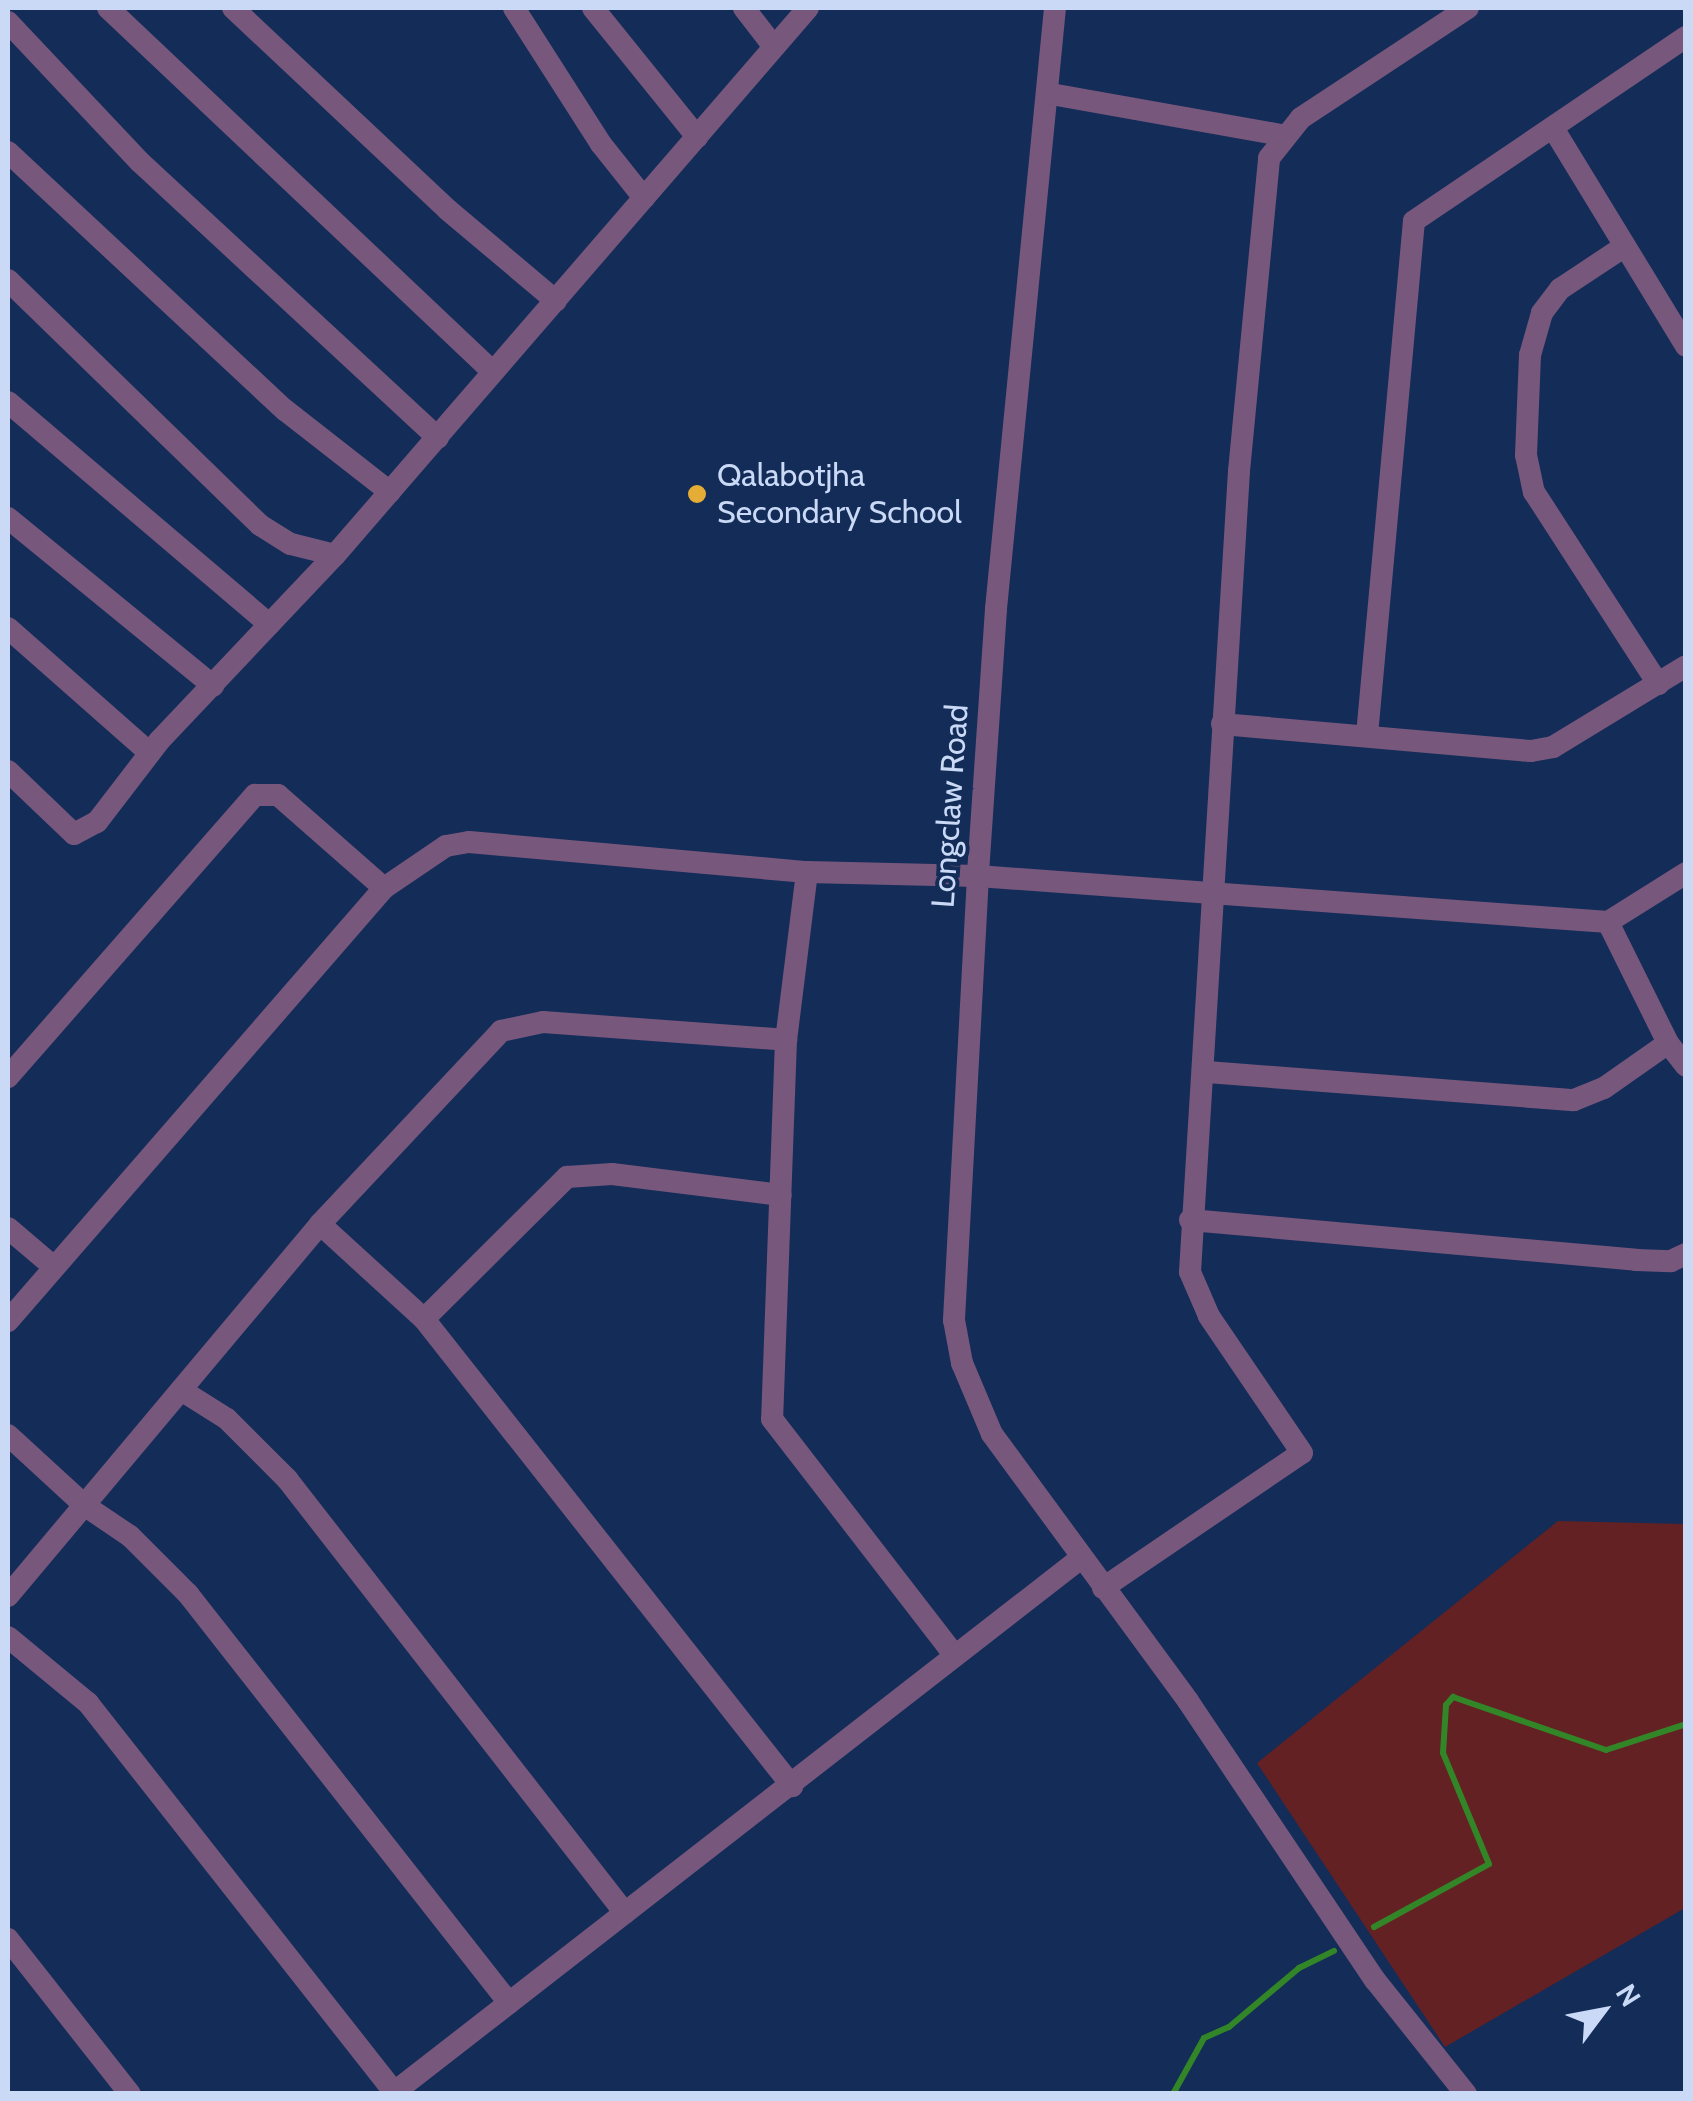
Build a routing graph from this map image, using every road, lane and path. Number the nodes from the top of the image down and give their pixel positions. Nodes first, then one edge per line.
1 (108, 8) edge
2 (233, 8) edge
3 (514, 8) edge
4 (593, 8) edge
5 (744, 8) edge
6 (808, 8) edge
7 (1054, 8) edge
8 (1468, 8) edge
9 (8, 22) edge
10 (1686, 37) edge
11 (774, 47) junction
12 (1051, 94) junction
13 (1553, 128) junction
14 (1282, 136) junction
15 (697, 137) junction
16 (8, 152) edge
17 (644, 198) junction
18 (1622, 248) junction
19 (8, 280) edge
20 (556, 301) junction
21 (1686, 346) edge
22 (492, 371) junction
23 (8, 402) edge
24 (438, 438) junction
25 (390, 492) junction
26 (8, 518) edge
27 (335, 554) junction
28 (269, 624) junction
29 (8, 628) edge
30 (1686, 666) edge
31 (1658, 684) junction
32 (213, 686) junction
33 (1222, 724) junction
34 (1367, 736) junction
35 (150, 754) junction
36 (8, 771) edge
37 (807, 872) junction
38 (1686, 873) edge
39 (978, 876) junction
40 (384, 888) junction
41 (1212, 897) junction
42 (1608, 922) junction
43 (786, 1040) junction
44 (1668, 1043) junction
45 (1686, 1066) edge
46 (1207, 1072) junction
47 (8, 1077) edge
48 (781, 1195) junction
49 (1190, 1220) junction
50 (320, 1224) junction
51 (8, 1228) edge
52 (1686, 1254) edge
53 (54, 1267) junction
54 (424, 1319) junction
55 (8, 1321) edge
56 (181, 1390) junction
57 (8, 1435) edge
58 (84, 1505) junction
59 (1092, 1573) junction
60 (8, 1596) edge
61 (8, 1637) edge
62 (954, 1654) junction
63 (792, 1786) junction
64 (625, 1914) junction
65 (8, 1939) edge
66 (509, 2003) junction
67 (393, 2093) edge
68 (130, 2094) edge
69 (1466, 2094) edge

1 - 22 street
2 - 20 street
3 - 17 street
4 - 15 street
5 - 11 street
6 - 11 street
7 - 12 street, Longclaw Road
8 - 14 street
9 - 24 street
10 - 13 street
11 - 15 street
12 - 14 street
12 - 39 street, Longclaw Road
13 - 18 street
13 - 34 street
14 - 33 street
15 - 17 street
16 - 25 street
17 - 20 street
18 - 21 street
18 - 31 street
19 - 27 street
20 - 22 street
22 - 24 street
23 - 28 street
24 - 25 street
25 - 27 street
26 - 32 street
27 - 28 street
28 - 32 street
29 - 35 street
30 - 31 street
31 - 34 street
32 - 35 street
33 - 34 street
33 - 41 street
35 - 36 street
37 - 39 street
37 - 40 street
37 - 43 street
38 - 42 street
39 - 41 street
39 - 59 street, Longclaw Road
40 - 47 street
40 - 53 street
41 - 42 street
41 - 46 street
42 - 44 street
43 - 48 street
43 - 50 street
44 - 45 street
44 - 46 street
46 - 49 street
48 - 54 street
48 - 62 street
49 - 52 street
49 - 59 street
50 - 54 street
50 - 56 street
51 - 53 street
53 - 55 street
54 - 63 street
56 - 58 street
56 - 64 street
57 - 58 street
58 - 60 street
58 - 66 street
59 - 62 street
59 - 69 street, Longclaw Road
61 - 67 street
62 - 63 street
63 - 64 street
64 - 66 street
65 - 68 street
66 - 67 street

